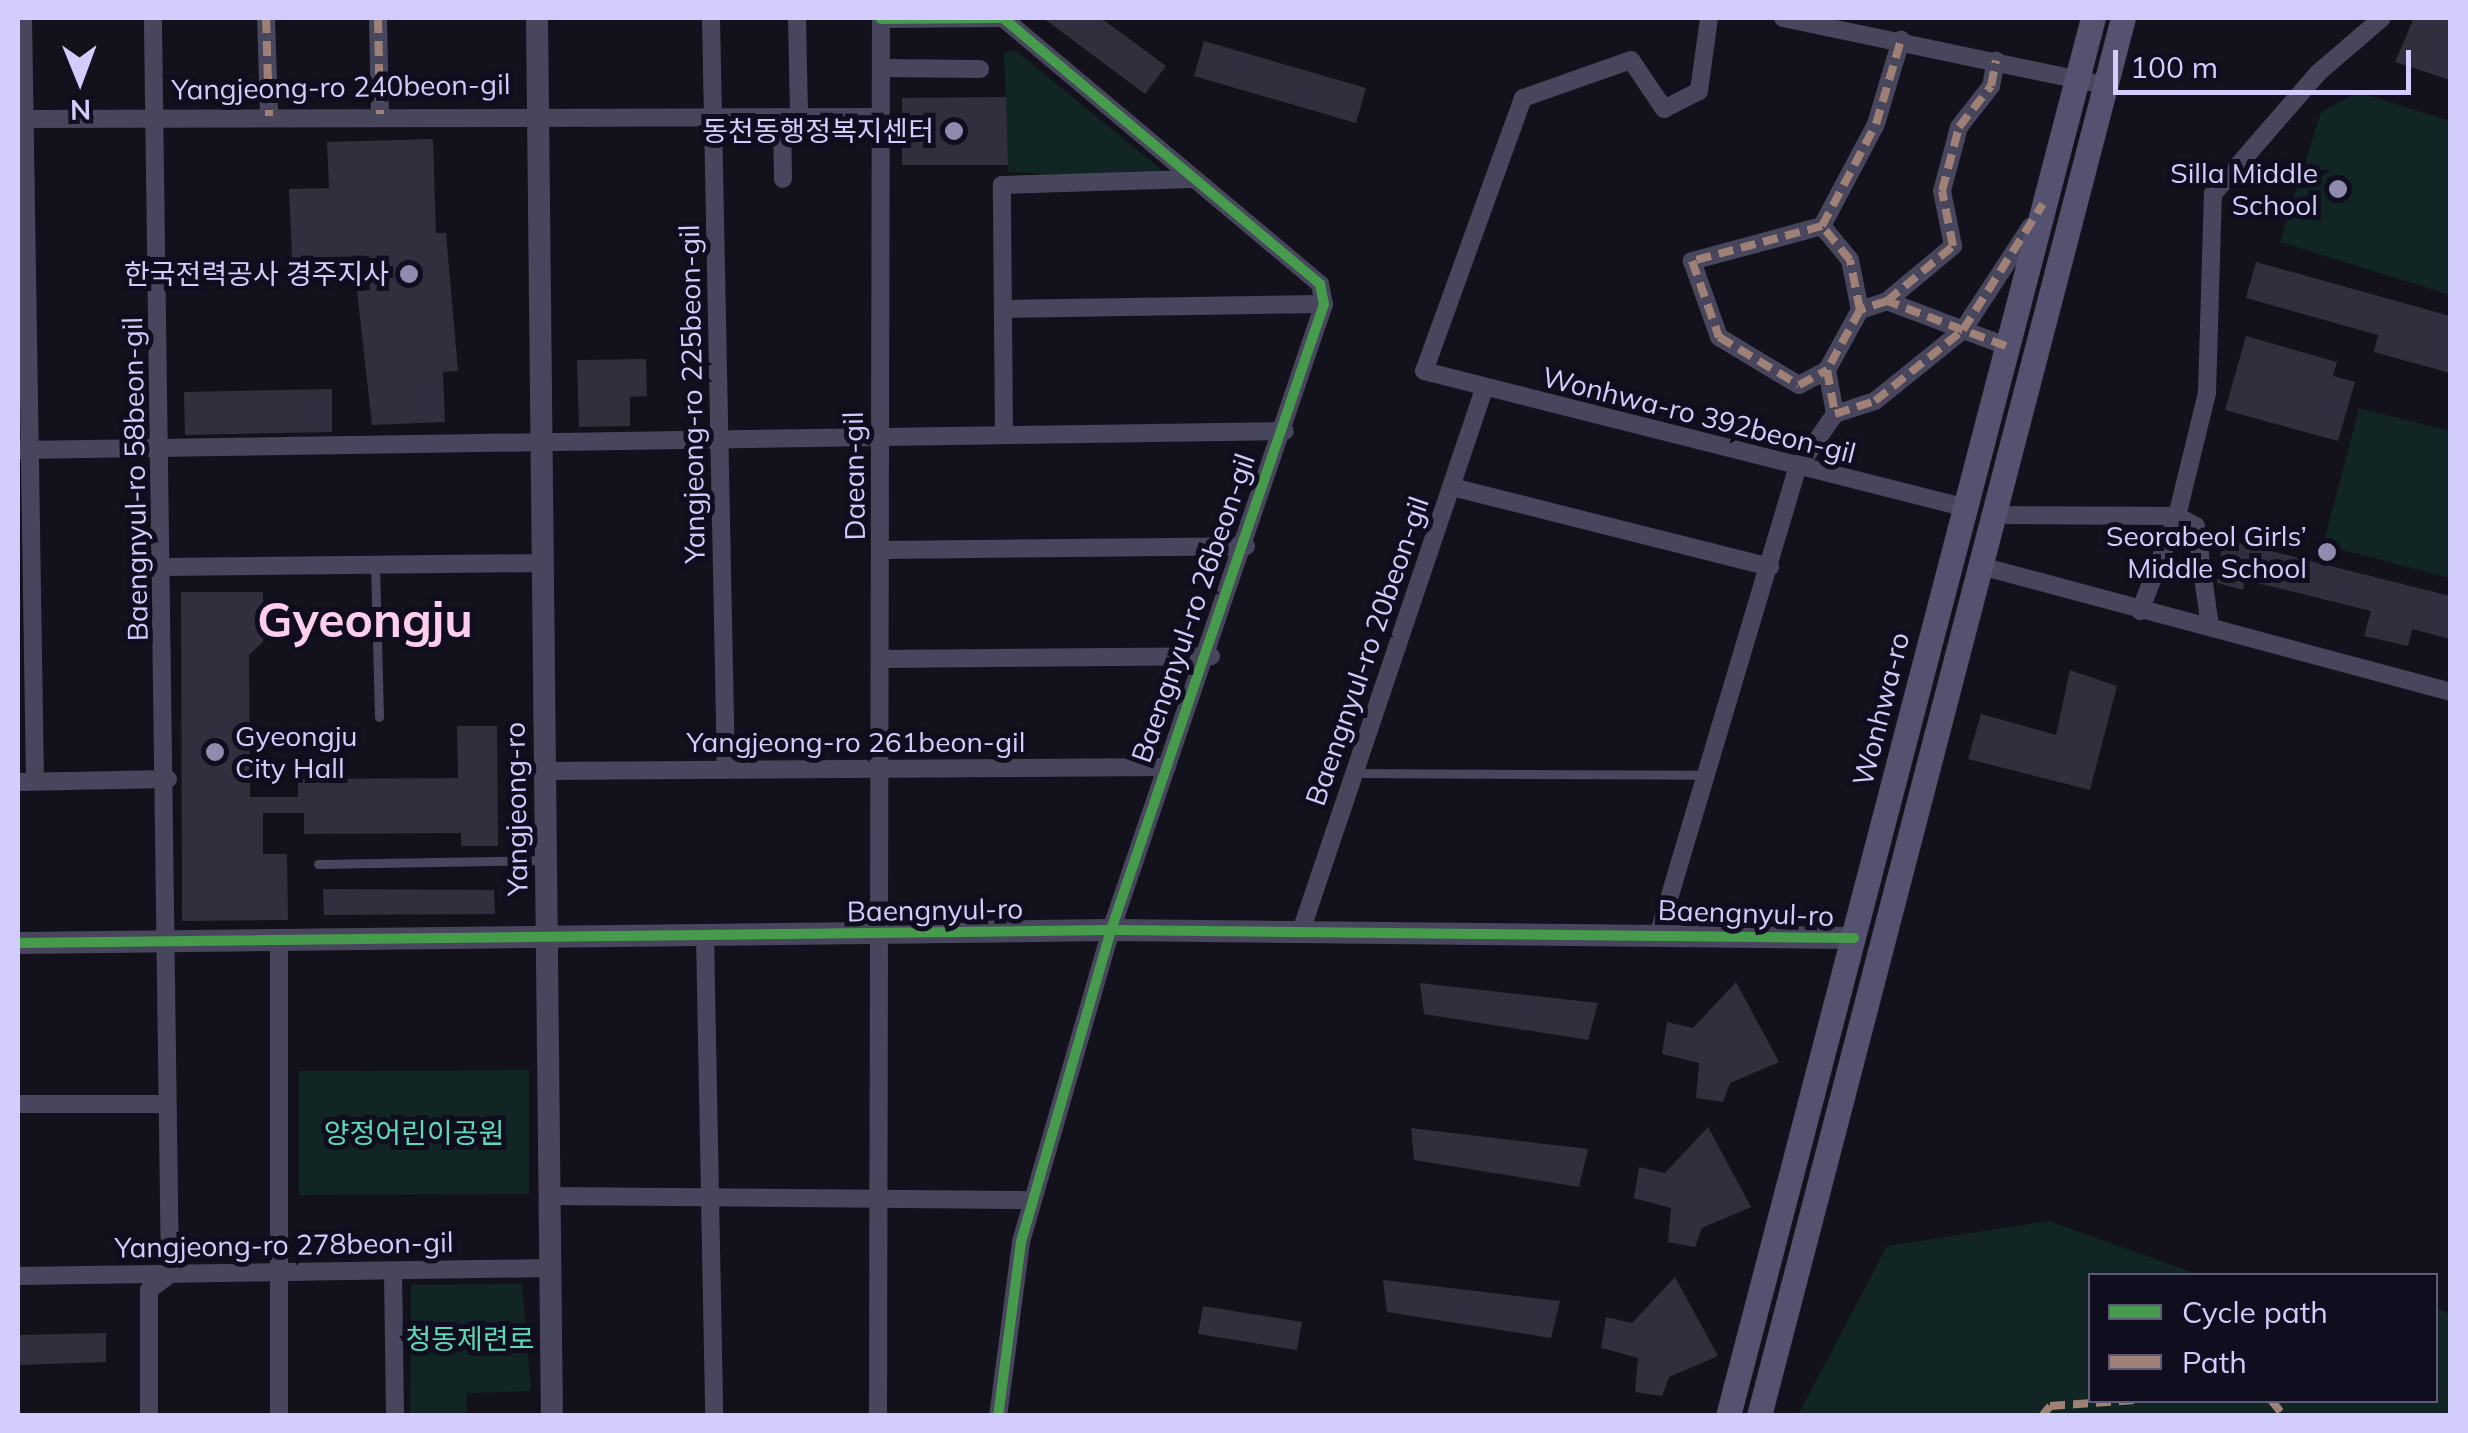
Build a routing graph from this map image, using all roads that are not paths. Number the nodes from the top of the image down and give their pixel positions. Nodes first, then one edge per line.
1 (23, 18) edge
2 (153, 18) edge
3 (266, 18) edge
4 (378, 18) edge
5 (537, 18) edge
6 (712, 18) edge
7 (797, 18) edge
8 (881, 18) edge
9 (1709, 18) edge
10 (1784, 18) edge
11 (2093, 18) edge
12 (2123, 18) edge
13 (2382, 18) edge
14 (1900, 40) junction
15 (1996, 60) junction
16 (881, 68) junction
17 (980, 69) dead end
18 (2077, 78) junction
19 (2105, 85) junction
20 (538, 112) junction
21 (380, 114) junction
22 (156, 116) junction
23 (268, 116) junction
24 (714, 117) junction
25 (790, 117) junction
26 (880, 117) junction
27 (21, 118) edge
28 (783, 178) dead end
29 (1194, 179) junction
30 (2044, 204) junction
31 (1822, 226) junction
32 (1887, 301) junction
33 (1324, 304) junction
34 (1004, 309) junction
35 (1860, 310) junction
36 (1963, 330) junction
37 (2006, 346) junction
38 (1827, 370) junction
39 (1484, 389) junction
40 (1835, 414) junction
41 (1285, 431) junction
42 (1004, 435) junction
43 (879, 437) junction
44 (722, 440) junction
45 (543, 442) junction
46 (162, 448) junction
47 (26, 450) edge
48 (1796, 468) junction
49 (1452, 487) junction
50 (1963, 507) junction
51 (1993, 515) junction
52 (2177, 516) junction
53 (1246, 546) junction
54 (883, 550) junction
55 (544, 563) junction
56 (375, 564) junction
57 (1981, 566) junction
58 (163, 567) junction
59 (1770, 567) junction
60 (2140, 610) junction
61 (2210, 627) junction
62 (1212, 656) junction
63 (884, 658) junction
64 (2450, 692) edge
65 (379, 717) dead end
66 (1166, 767) junction
67 (882, 769) junction
68 (726, 770) junction
69 (545, 772) junction
70 (1354, 774) junction
71 (1706, 775) junction
72 (168, 779) junction
73 (26, 781) edge
74 (547, 860) junction
75 (318, 864) dead end
76 (1111, 930) junction
77 (1301, 930) junction
78 (882, 932) junction
79 (1659, 932) junction
80 (704, 935) junction
81 (546, 938) junction
82 (1854, 938) junction
83 (168, 940) junction
84 (279, 940) junction
85 (1884, 940) junction
86 (18, 943) edge
87 (18, 1104) edge
88 (167, 1104) junction
89 (550, 1196) junction
90 (708, 1197) junction
91 (884, 1198) junction
92 (1032, 1200) junction
93 (551, 1268) junction
94 (393, 1270) junction
95 (282, 1272) junction
96 (170, 1274) junction
97 (18, 1276) edge
98 (150, 1416) edge
99 (279, 1416) edge
100 (395, 1416) edge
101 (552, 1416) edge
102 (714, 1416) edge
103 (878, 1416) edge
104 (998, 1416) edge
105 (1728, 1416) edge
106 (1759, 1416) edge

1 - 27 street
2 - 22 street, Baengnyul-ro 58beon-gil
3 - 23 street
4 - 21 street
5 - 20 street, Yangjeong-ro
6 - 24 street, Yangjeong-ro 225beon-gil
7 - 25 street
8 - 16 street, Daean-gil
8 - 29 street
9 - 39 street, Wonhwa-ro 392beon-gil
10 - 14 street
11 - 18 main road, Wonhwa-ro
12 - 19 main road
13 - 52 street
14 - 15 street
14 - 31 street
15 - 18 street
15 - 32 street
16 - 17 street
16 - 26 street, Daean-gil
18 - 19 street
18 - 30 main road, Wonhwa-ro
19 - 51 main road
20 - 21 street, Yangjeong-ro 240beon-gil
20 - 24 street
20 - 45 street, Yangjeong-ro
21 - 23 street, Yangjeong-ro 240beon-gil
22 - 23 street, Yangjeong-ro 240beon-gil
22 - 27 street, Yangjeong-ro 240beon-gil
22 - 46 street, Baengnyul-ro 58beon-gil
24 - 25 street
24 - 44 street, Yangjeong-ro 225beon-gil
25 - 26 street
25 - 28 street
26 - 43 street, Daean-gil
27 - 47 street
29 - 33 street
29 - 34 street
30 - 36 street
30 - 37 main road, Wonhwa-ro
31 - 35 street
31 - 38 street
32 - 35 street
32 - 36 street
33 - 34 street
33 - 41 street, Baengnyul-ro 26beon-gil
34 - 42 street
35 - 38 street
36 - 37 street
36 - 40 street
37 - 50 main road, Wonhwa-ro
38 - 40 street
39 - 48 street, Wonhwa-ro 392beon-gil
39 - 49 street, Baengnyul-ro 20beon-gil
40 - 48 street
41 - 42 street
41 - 53 street, Baengnyul-ro 26beon-gil
42 - 43 street
43 - 44 street
43 - 54 street, Daean-gil
44 - 45 street
44 - 68 street, Yangjeong-ro 225beon-gil
45 - 46 street
45 - 55 street, Yangjeong-ro
46 - 47 street
46 - 58 street, Baengnyul-ro 58beon-gil
47 - 73 street
48 - 50 street, Wonhwa-ro 392beon-gil
48 - 59 street
49 - 59 street
49 - 70 street, Baengnyul-ro 20beon-gil
50 - 51 main road
50 - 82 main road, Wonhwa-ro
51 - 52 street
51 - 57 main road
52 - 60 street
52 - 61 street
53 - 54 street
53 - 62 street, Baengnyul-ro 26beon-gil
54 - 63 street, Daean-gil
55 - 56 street
55 - 69 street, Yangjeong-ro
56 - 58 street
56 - 65 lane
57 - 60 street
57 - 85 main road
58 - 72 street, Baengnyul-ro 58beon-gil
59 - 71 street
60 - 61 street
61 - 64 street
62 - 63 street
62 - 66 street, Baengnyul-ro 26beon-gil
63 - 67 street, Daean-gil
66 - 67 street, Yangjeong-ro 261beon-gil
66 - 76 street, Baengnyul-ro 26beon-gil
67 - 68 street, Yangjeong-ro 261beon-gil
67 - 78 street, Daean-gil
68 - 69 street, Yangjeong-ro 261beon-gil
69 - 74 street, Yangjeong-ro
70 - 71 lane
70 - 77 street, Baengnyul-ro 20beon-gil
71 - 79 street
72 - 73 street
72 - 83 street, Baengnyul-ro 58beon-gil
74 - 75 lane
74 - 81 street, Yangjeong-ro
76 - 77 street, Baengnyul-ro
76 - 78 street, Baengnyul-ro
76 - 92 street, Baengnyul-ro 26beon-gil
77 - 79 street, Baengnyul-ro
78 - 80 street, Baengnyul-ro
78 - 91 street, Daean-gil
79 - 82 street, Baengnyul-ro
80 - 81 street, Baengnyul-ro
80 - 90 street
81 - 84 street, Baengnyul-ro
81 - 89 street, Yangjeong-ro
82 - 85 main road
82 - 105 main road, Wonhwa-ro
83 - 84 street, Baengnyul-ro
83 - 86 street, Baengnyul-ro
83 - 88 street, Baengnyul-ro 58beon-gil
84 - 95 street
85 - 106 main road
87 - 88 street
88 - 96 street, Baengnyul-ro 58beon-gil
89 - 90 street
89 - 93 street, Yangjeong-ro
90 - 91 street
90 - 102 street
91 - 92 street
91 - 103 street, Daean-gil
92 - 104 street, Baengnyul-ro 26beon-gil
93 - 94 street, Yangjeong-ro 278beon-gil
93 - 101 street, Yangjeong-ro
94 - 95 street, Yangjeong-ro 278beon-gil
94 - 100 street
95 - 96 street, Yangjeong-ro 278beon-gil
95 - 99 street
96 - 97 street, Yangjeong-ro 278beon-gil
96 - 98 street

